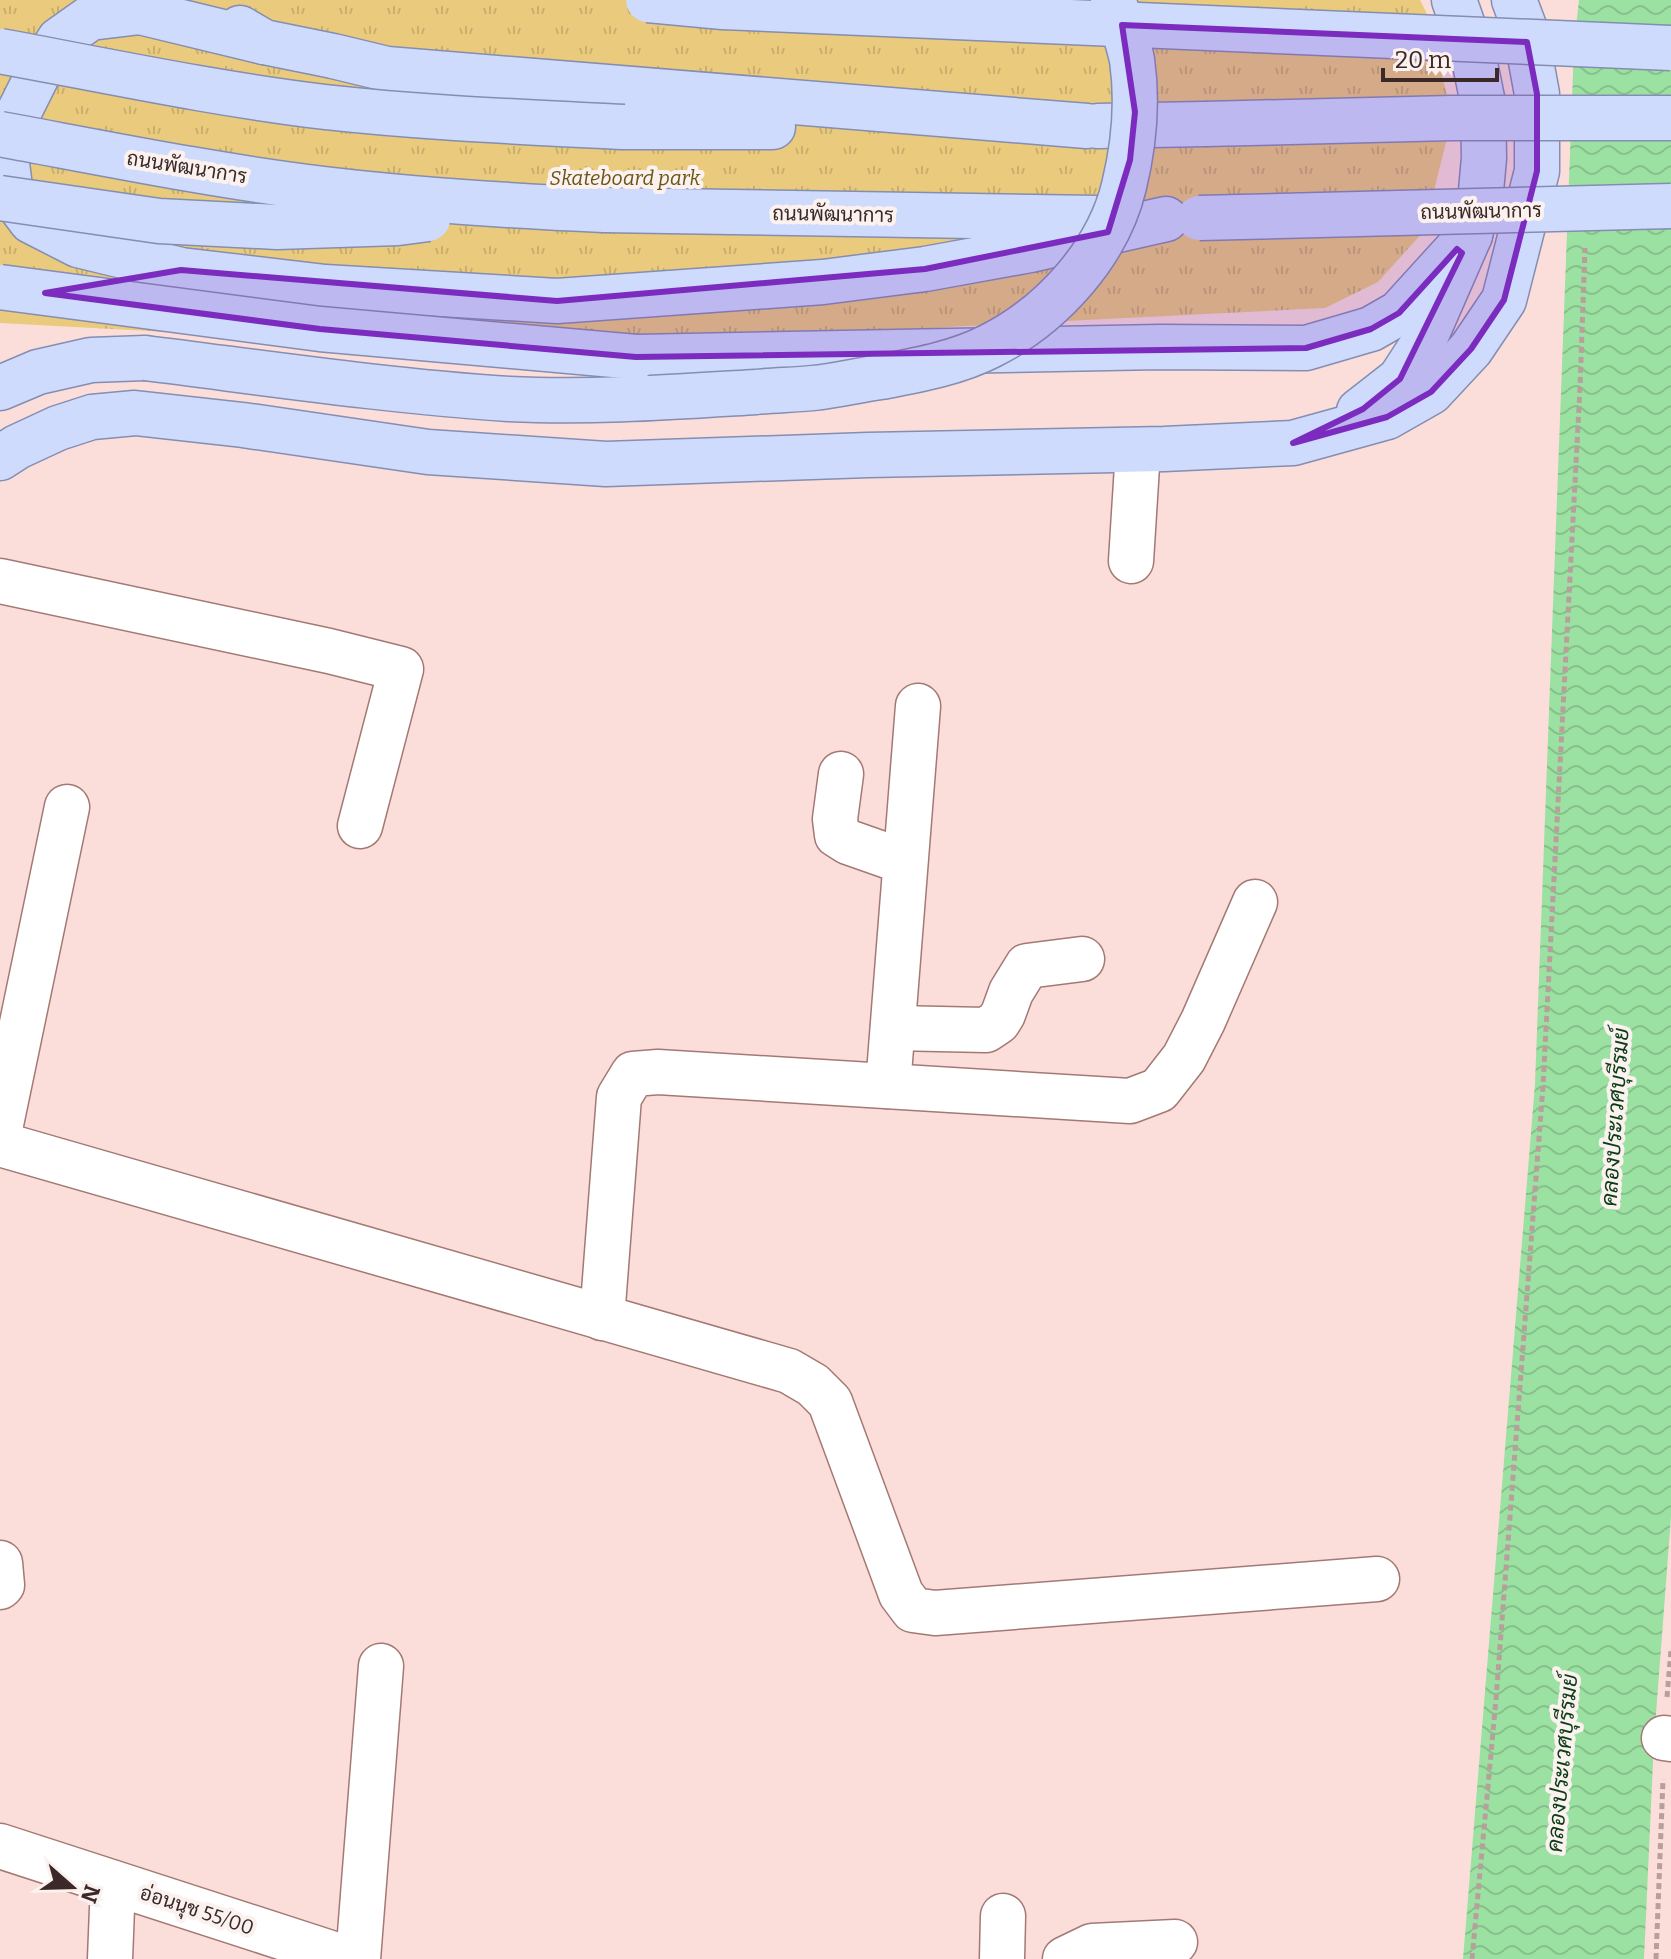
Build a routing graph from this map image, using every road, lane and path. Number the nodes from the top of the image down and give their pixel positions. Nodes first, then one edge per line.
1 (193, 0) edge
2 (648, 0) edge
3 (1113, 0) edge
4 (1454, 0) edge
5 (1514, 0) edge
6 (264, 42) junction
7 (1671, 48) edge
8 (0, 51) edge
9 (1671, 118) edge
10 (1087, 126) junction
11 (0, 134) edge
12 (0, 198) edge
13 (1671, 206) edge
14 (538, 207) junction
15 (1182, 218) junction
16 (1585, 234) dead end
17 (1470, 235) junction
18 (181, 270) junction
19 (0, 287) edge
20 (0, 308) edge
21 (0, 388) edge
22 (1293, 443) junction
23 (1138, 450) junction
24 (0, 458) edge
25 (1131, 561) dead end
26 (0, 581) edge
27 (918, 706) dead end
28 (841, 774) dead end
29 (67, 807) dead end
30 (360, 826) dead end
31 (905, 862) junction
32 (1255, 902) dead end
33 (1082, 959) dead end
34 (893, 1028) junction
35 (888, 1086) junction
36 (0, 1129) edge
37 (0, 1144) edge
38 (602, 1318) junction
39 (0, 1563) edge
40 (1377, 1579) dead end
41 (0, 1587) edge
42 (1671, 1650) edge
43 (381, 1666) dead end
44 (1668, 1738) edge
45 (0, 1846) edge
46 (113, 1883) junction
47 (1003, 1916) dead end
48 (1175, 1942) dead end
49 (110, 1959) edge
50 (349, 1959) edge
51 (358, 1959) edge
52 (1002, 1959) edge
53 (1065, 1959) edge
54 (1472, 1959) edge
55 (1656, 1959) edge

1 - 6 main road
2 - 7 main road, bridge
3 - 21 main road, bridge
4 - 17 main road
5 - 22 main road
6 - 10 main road
6 - 18 main road
8 - 10 main road, bridge
9 - 10 main road, bridge
11 - 14 main road, ถนนพัฒนาการ, bridge
12 - 14 main road, bridge
13 - 15 main road, ถนนพัฒนาการ, bridge
14 - 15 main road, ถนนพัฒนาการ, bridge
15 - 18 main road
16 - 54 path
17 - 19 main road, bridge
17 - 22 main road
18 - 20 main road
22 - 23 main road
23 - 24 main road
23 - 25 street
26 - 30 street
27 - 31 street
28 - 31 street
29 - 36 street
31 - 34 street
32 - 35 street
33 - 34 street
34 - 35 street
35 - 38 street
37 - 38 street
38 - 40 street
39 - 41 street
42 - 44 path
43 - 51 street
44 - 55 path
45 - 46 street, อ่อนนุช 55/00
46 - 49 street
46 - 50 street, อ่อนนุช 55/00
47 - 52 street
48 - 53 street

